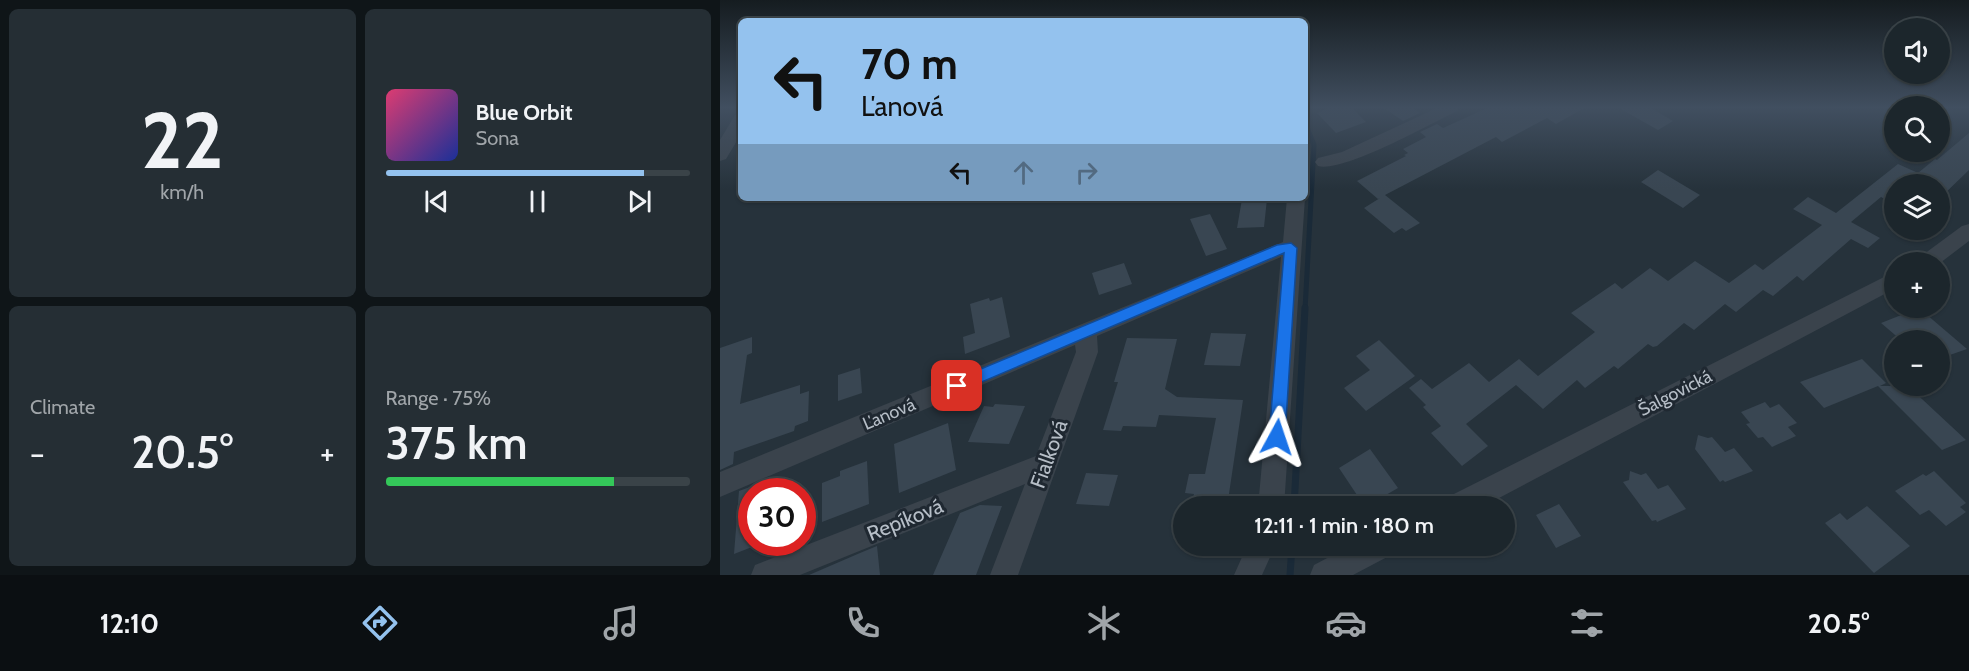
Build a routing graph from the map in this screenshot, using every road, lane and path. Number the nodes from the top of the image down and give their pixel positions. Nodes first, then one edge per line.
1 (731, 135) edge
2 (1393, 135) edge
3 (722, 150) edge
4 (1324, 162) dead end
5 (1296, 201) edge
6 (1965, 240) edge
7 (1291, 248) junction
8 (1944, 252) edge
9 (1884, 285) edge
10 (1086, 331) junction
11 (1046, 464) junction
12 (720, 485) edge
13 (1272, 496) edge
14 (1476, 496) edge
15 (1257, 556) edge
16 (1360, 556) edge
17 (765, 575) edge
18 (1004, 575) edge
19 (1248, 575) edge
20 (1324, 575) edge

1 - 3 street
2 - 4 street
5 - 7 street
6 - 8 street
7 - 10 street, Ľanová
7 - 13 street
9 - 14 street, Šalgovická
10 - 11 street, Fialková
10 - 12 street, Ľanová
11 - 17 street, Repíková
11 - 18 street, Fialková
15 - 19 street
16 - 20 street

